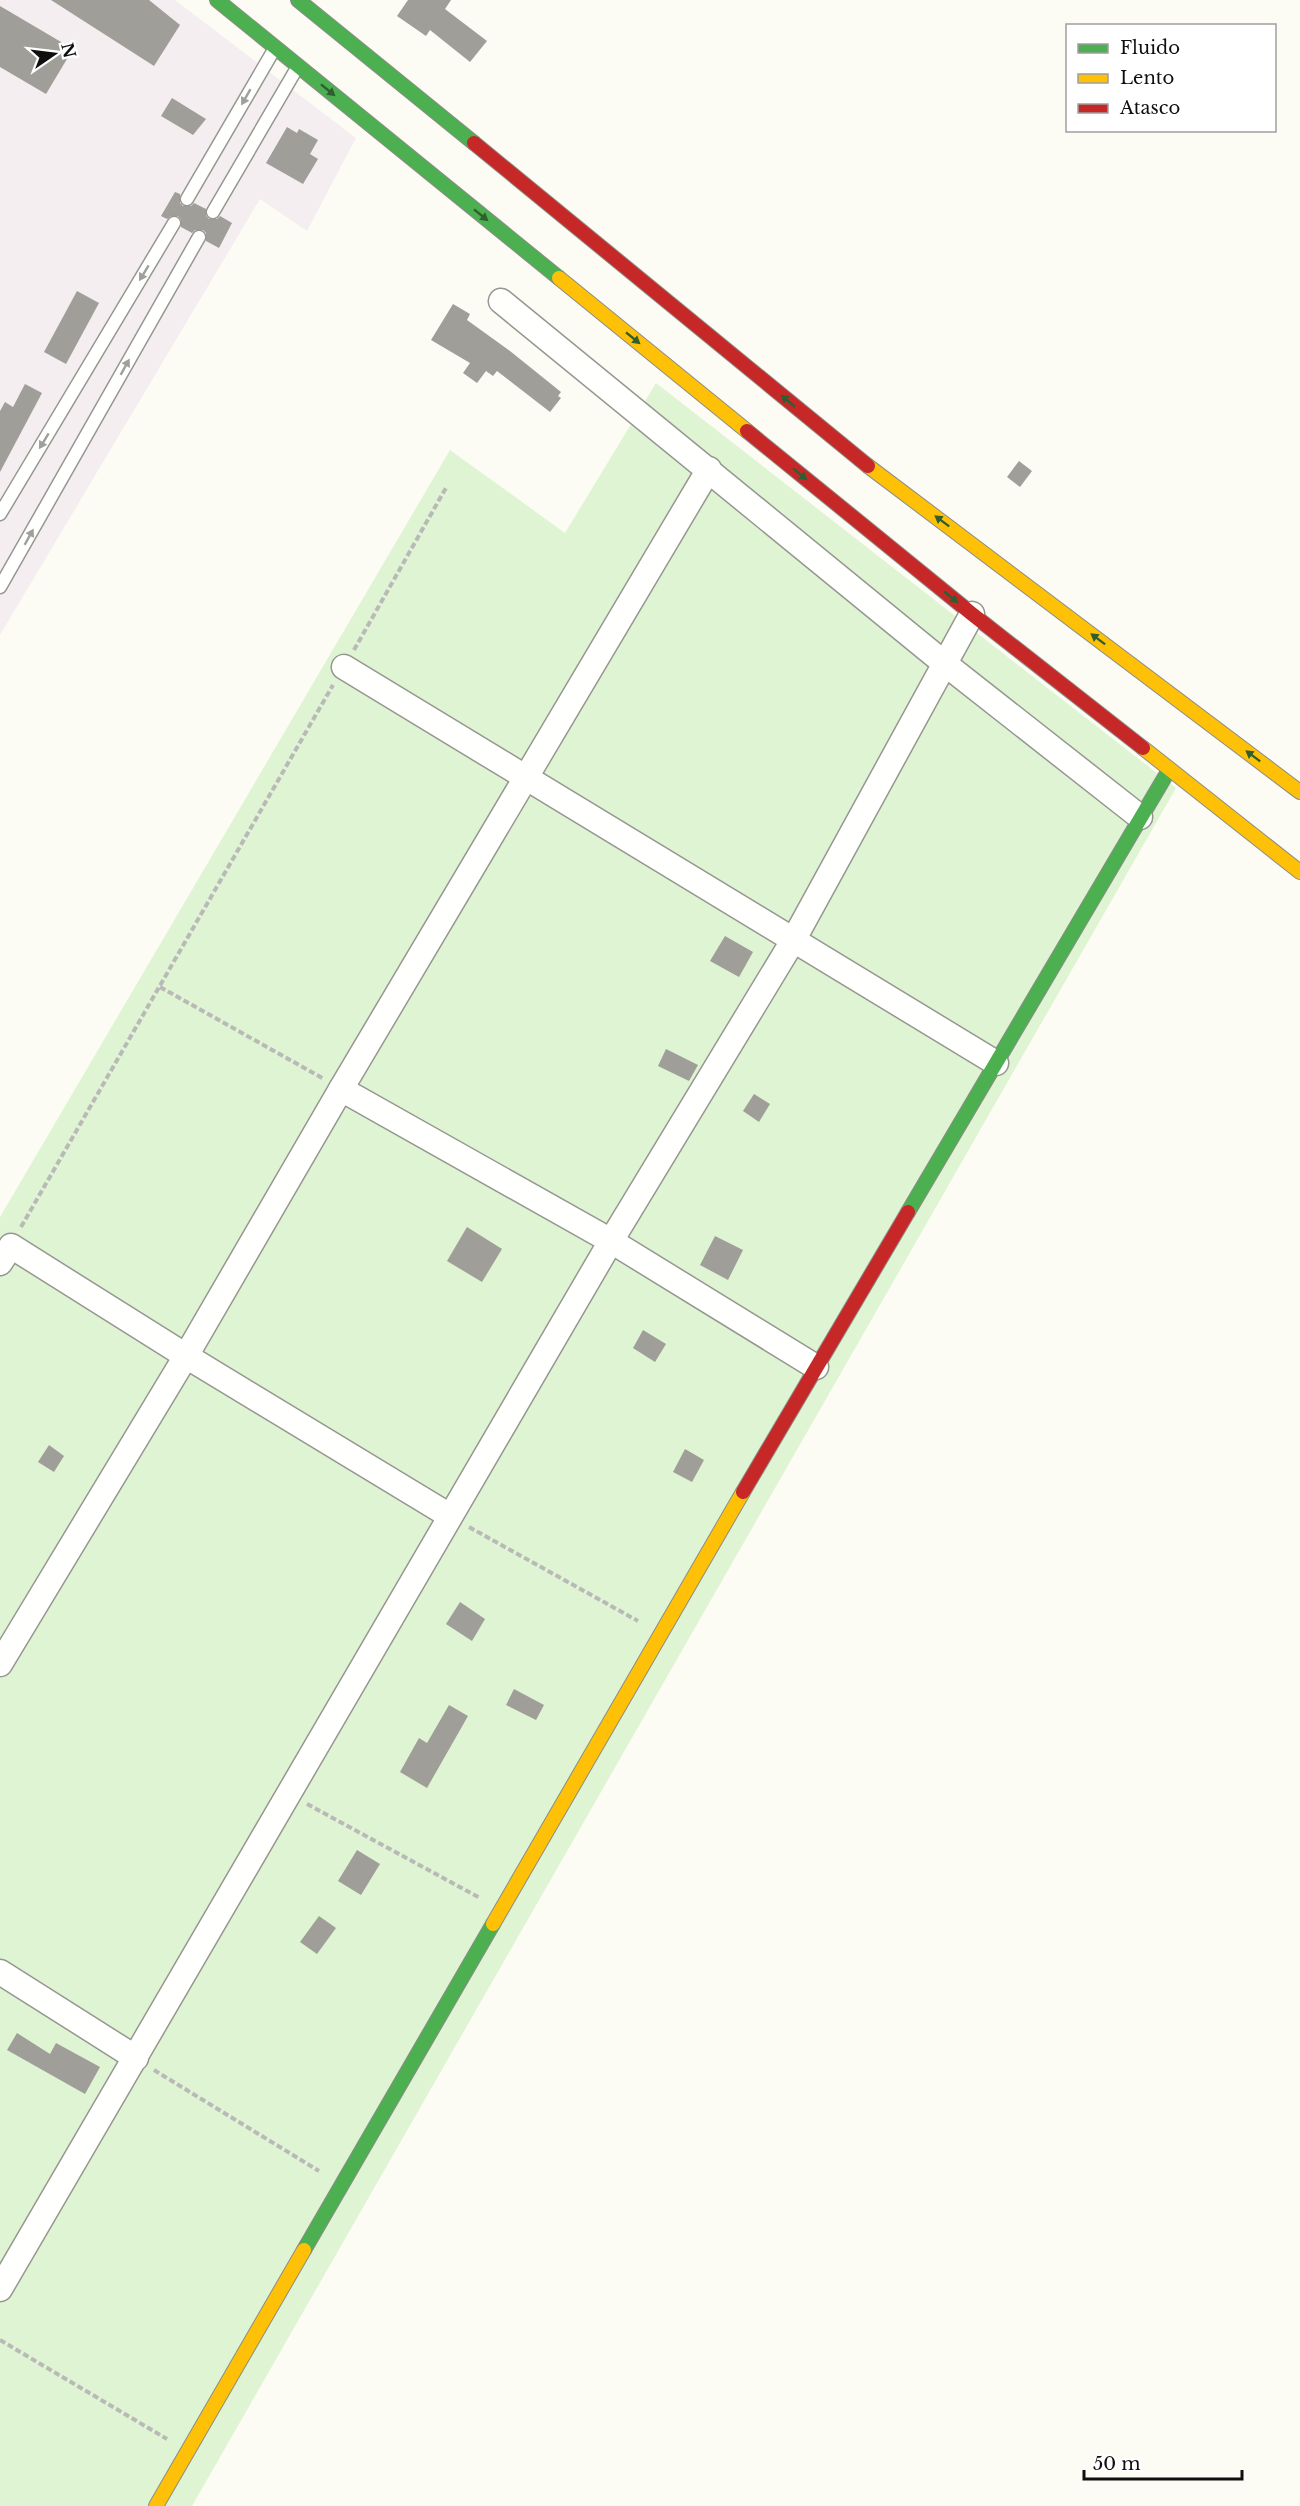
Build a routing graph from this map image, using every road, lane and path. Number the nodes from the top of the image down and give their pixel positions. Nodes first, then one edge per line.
1 (217, 0) edge
2 (298, 0) edge
3 (275, 47) junction
4 (298, 66) junction
5 (187, 199) dead end
6 (213, 212) dead end
7 (174, 223) dead end
8 (199, 237) dead end
9 (501, 301) dead end
10 (709, 469) junction
11 (447, 486) dead end
12 (0, 514) edge
13 (0, 587) edge
14 (972, 614) junction
15 (944, 663) junction
16 (344, 667) junction
17 (1169, 770) junction
18 (526, 778) junction
19 (1300, 792) edge
20 (1140, 817) junction
21 (1300, 872) edge
22 (794, 939) junction
23 (160, 987) junction
24 (996, 1063) junction
25 (341, 1089) junction
26 (611, 1241) junction
27 (5, 1255) edge
28 (186, 1356) junction
29 (816, 1367) junction
30 (450, 1516) junction
31 (662, 1634) junction
32 (0, 1664) edge
33 (289, 1794) junction
34 (502, 1910) junction
35 (0, 1972) edge
36 (136, 2058) junction
37 (342, 2185) junction
38 (0, 2289) edge
39 (0, 2340) edge
40 (188, 2451) junction
41 (156, 2506) edge

1 - 3 main road
19 -> 2 main road
3 - 4 main road
3 -> 5 lane
4 - 6 lane
4 -> 14 main road
7 -> 12 lane
13 -> 8 lane
9 - 10 street
10 - 15 street
10 - 18 street
11 - 16 path
14 - 15 street
14 - 17 main road
15 - 20 street
15 - 22 street
16 - 18 street
16 - 23 path
17 - 20 main road
17 - 21 main road
18 - 22 street
18 - 25 street
20 - 24 main road
22 - 24 street
22 - 26 street
23 - 25 path
23 - 27 path
24 - 29 main road
25 - 26 street
25 - 28 street
26 - 29 street
26 - 30 street
27 - 28 street
28 - 30 street
28 - 32 street
29 - 31 main road
30 - 31 path
30 - 33 street
31 - 34 main road
33 - 34 path
33 - 36 street
34 - 37 main road
35 - 36 street
36 - 37 path
36 - 38 street
37 - 40 main road
39 - 40 path
40 - 41 main road

